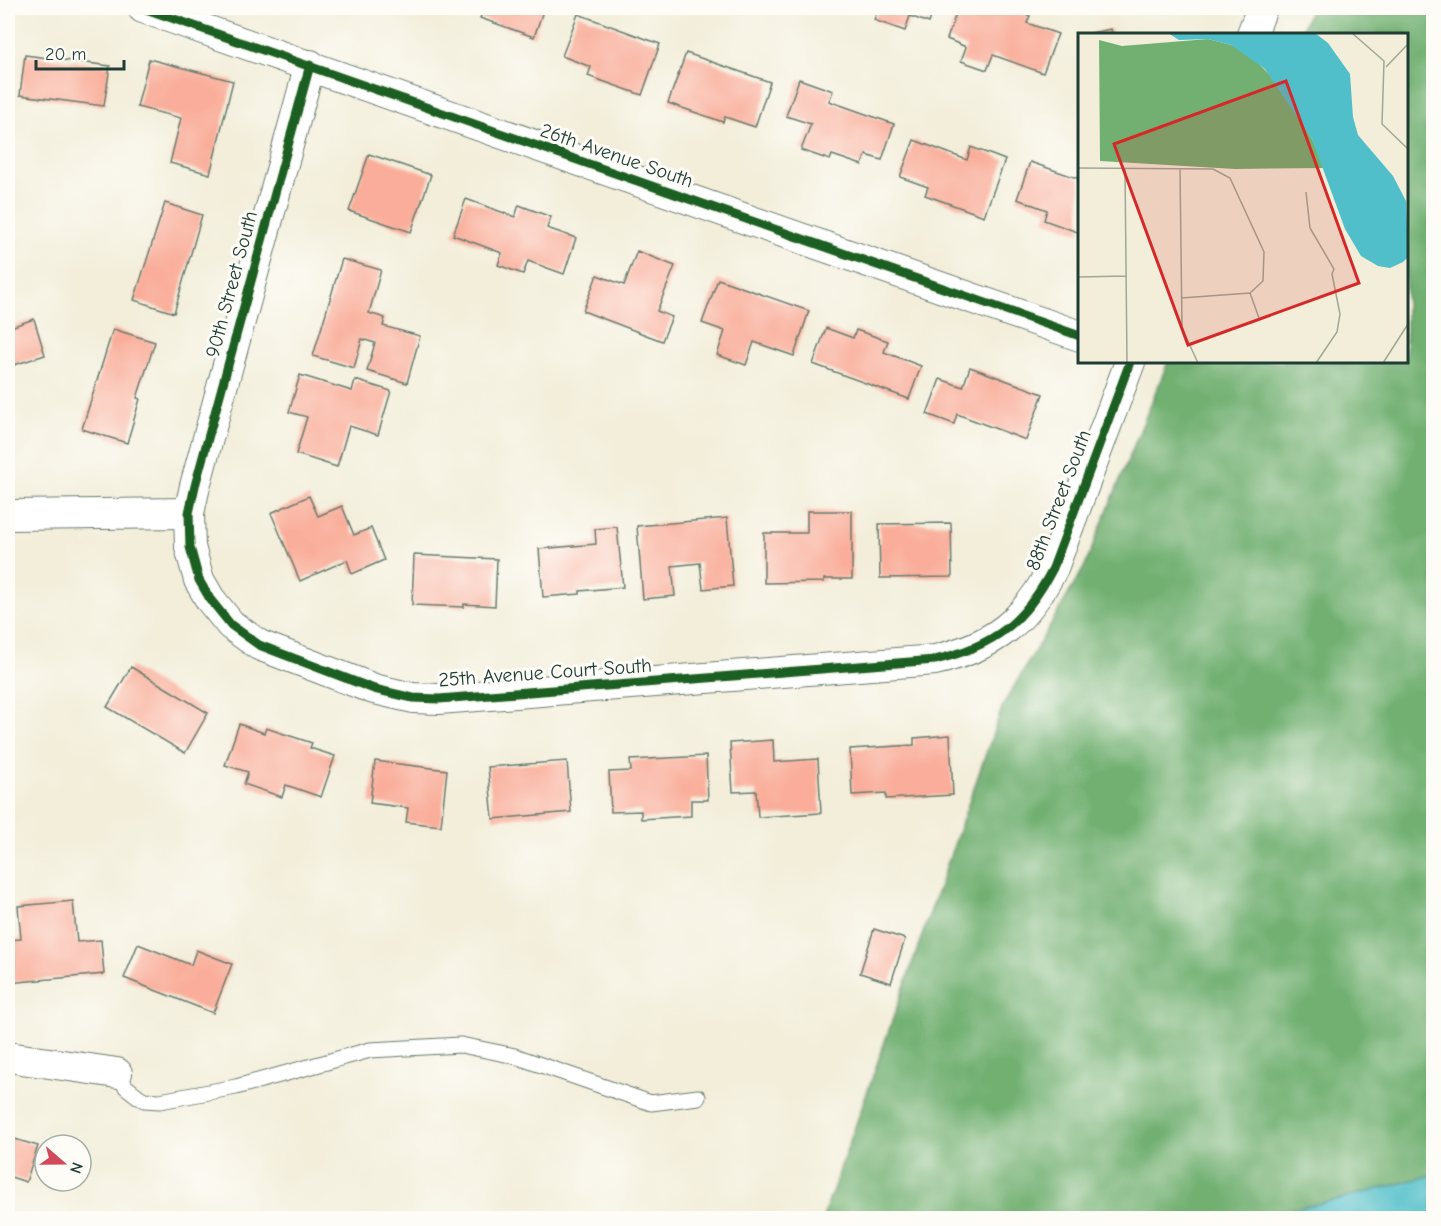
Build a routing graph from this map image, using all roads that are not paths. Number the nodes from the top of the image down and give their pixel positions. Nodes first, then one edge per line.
1 (143, 8) edge
2 (310, 66) junction
3 (1078, 335) edge
4 (1130, 363) edge
5 (189, 513) junction
6 (8, 515) edge
7 (995, 637) joint
8 (8, 1057) edge
9 (117, 1073) joint
10 (698, 1097) dead end

1 - 2 street, 26th Avenue South
2 - 3 street, 26th Avenue South
2 - 5 street, 90th Street South
4 - 7 street, 88th Street South
5 - 6 street
5 - 7 street, 25th Avenue Court South
8 - 9 street
9 - 10 lane

